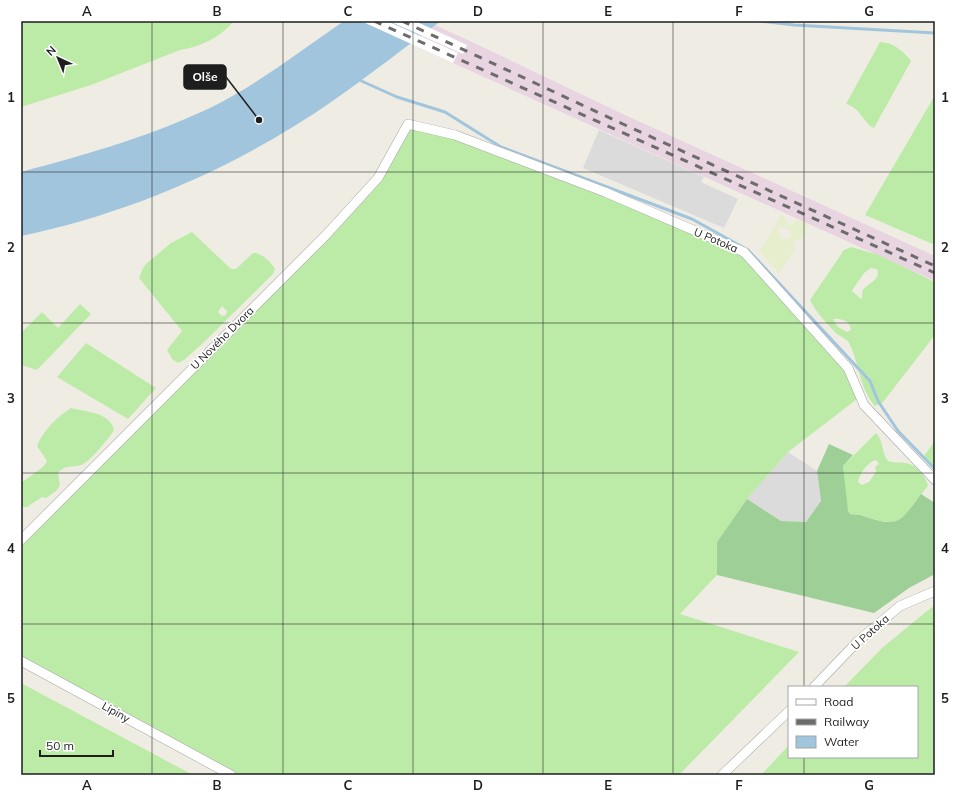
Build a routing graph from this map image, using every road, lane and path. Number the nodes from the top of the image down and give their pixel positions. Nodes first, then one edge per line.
1 (408, 124) joint
2 (935, 480) edge
3 (21, 540) edge
4 (935, 591) edge
5 (21, 661) edge
6 (815, 686) edge
7 (788, 712) edge
8 (231, 775) edge
9 (722, 775) edge

1 - 2 street, U Potoka
1 - 3 street, U Nového Dvora
4 - 6 street, U Potoka
5 - 8 street, Lipiny
7 - 9 street

